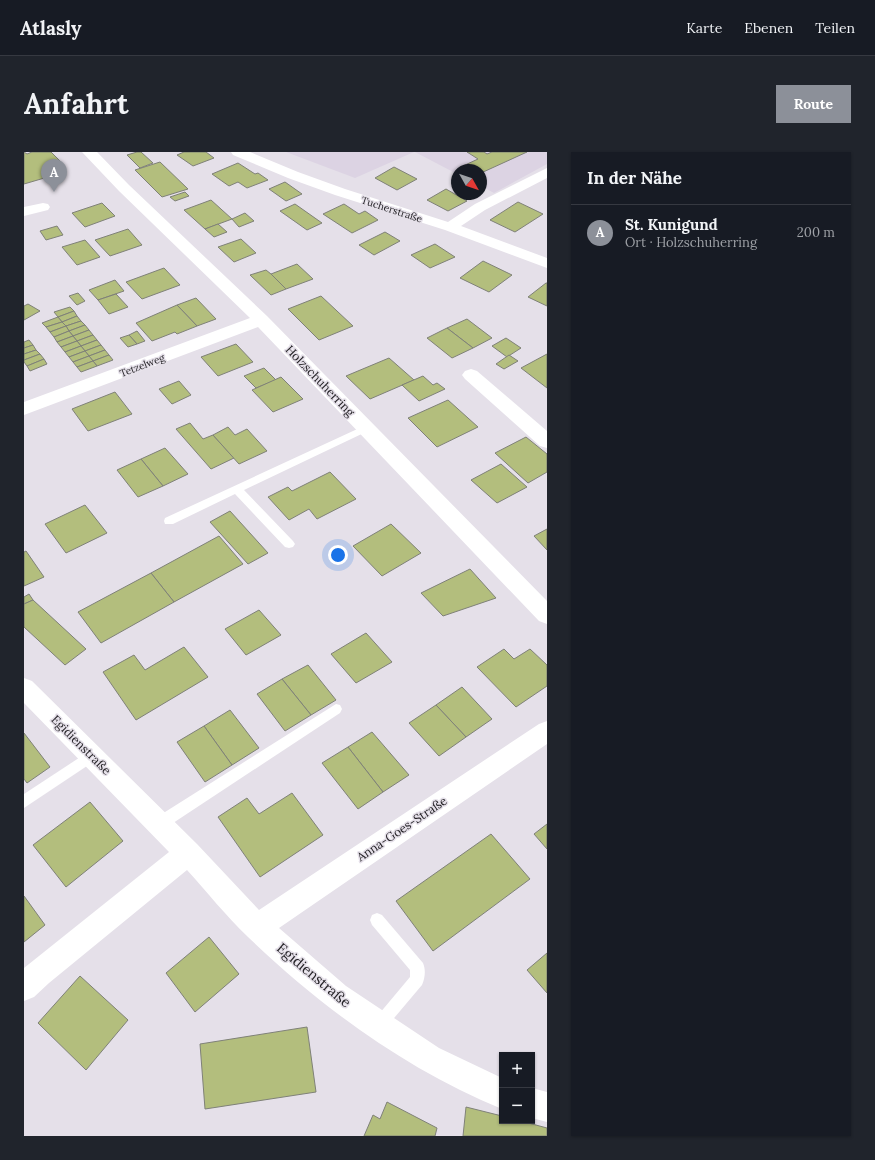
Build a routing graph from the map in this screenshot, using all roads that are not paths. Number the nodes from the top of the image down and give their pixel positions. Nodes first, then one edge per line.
1 (89, 152) edge
2 (238, 152) edge
3 (547, 172) edge
4 (43, 207) dead end
5 (24, 212) edge
6 (450, 227) junction
7 (547, 263) edge
8 (261, 320) junction
9 (471, 374) dead end
10 (24, 409) edge
11 (547, 416) edge
12 (530, 426) junction
13 (366, 428) junction
14 (547, 441) edge
15 (237, 489) junction
16 (169, 521) dead end
17 (289, 544) dead end
18 (547, 615) edge
19 (24, 688) edge
20 (336, 709) dead end
21 (547, 731) edge
22 (91, 756) junction
23 (24, 802) edge
24 (159, 824) junction
25 (188, 853) junction
26 (377, 920) dead end
27 (257, 927) junction
28 (24, 987) edge
29 (379, 1025) junction
30 (499, 1093) edge
31 (535, 1104) edge
32 (547, 1108) edge

1 - 8 street, Holzschuherring
2 - 6 street, Tucherstraße
3 - 6 street
4 - 5 street
6 - 7 street, Tucherstraße
8 - 10 street, Tetzelweg
8 - 13 street, Holzschuherring
9 - 12 street
11 - 12 street
12 - 14 street
13 - 15 lane
13 - 18 street, Holzschuherring
15 - 16 lane
15 - 17 lane
19 - 22 street, Egidienstraße
20 - 24 lane
21 - 27 street, Anna-Goes-Straße
22 - 23 lane
22 - 24 street, Egidienstraße
24 - 25 street, Egidienstraße
25 - 27 street, Egidienstraße
25 - 28 street
26 - 29 lane
27 - 29 street, Egidienstraße
29 - 30 street, Egidienstraße
31 - 32 street

